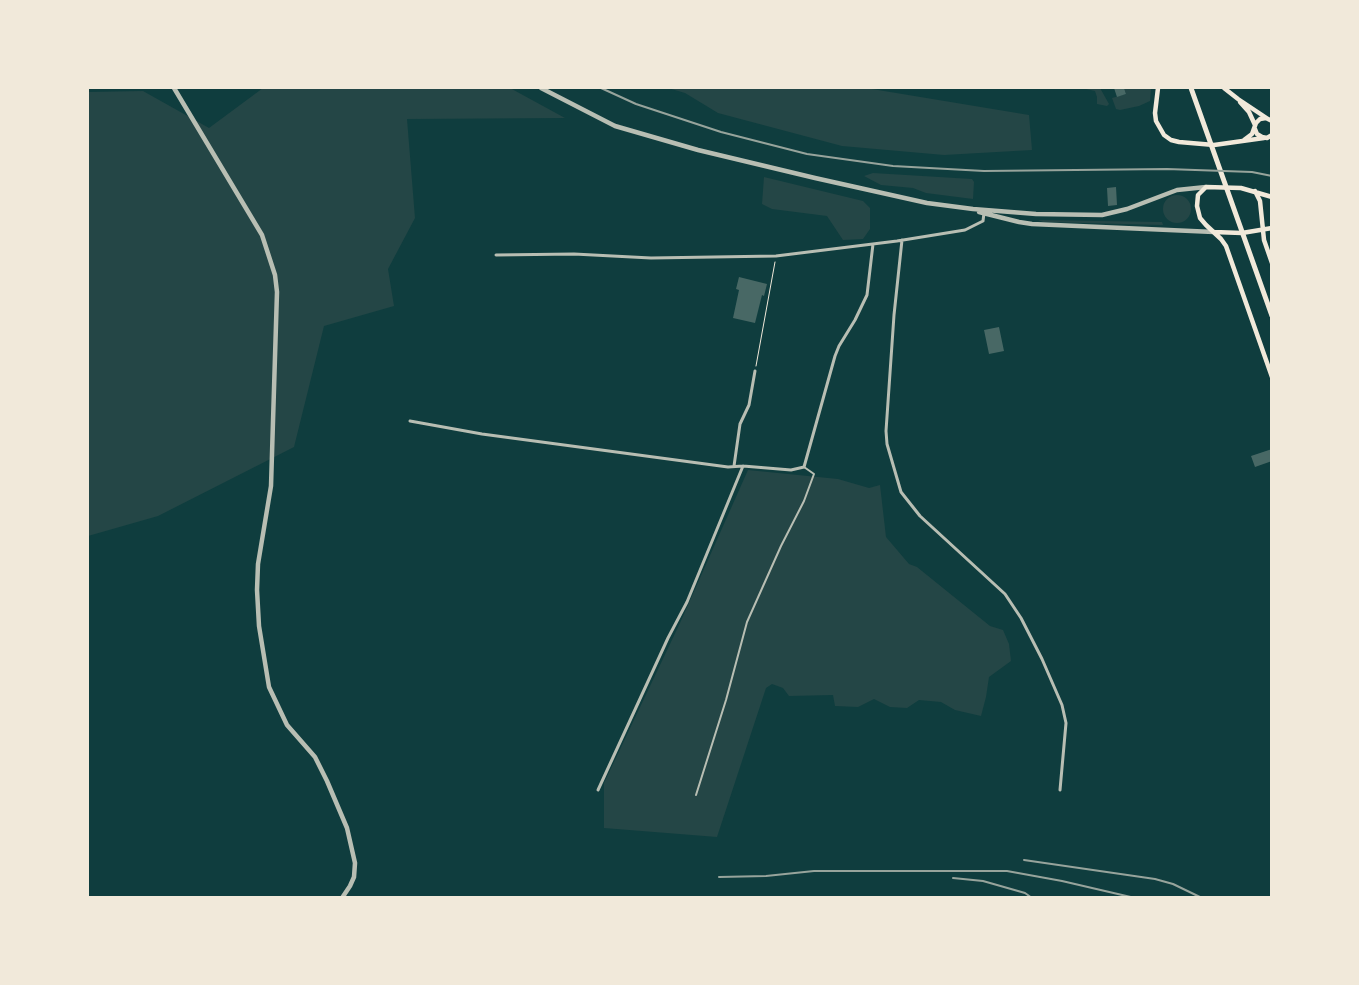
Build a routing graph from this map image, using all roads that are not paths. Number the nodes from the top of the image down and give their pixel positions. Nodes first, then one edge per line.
1 (174, 88) edge
2 (541, 88) edge
3 (1158, 88) edge
4 (1191, 88) edge
5 (1224, 88) edge
6 (1238, 99) junction
7 (1270, 120) edge
8 (1255, 127) junction
9 (1269, 137) edge
10 (1241, 142) junction
11 (1206, 186) junction
12 (1255, 191) junction
13 (1272, 197) edge
14 (973, 209) junction
15 (984, 214) junction
16 (1272, 228) edge
17 (1263, 230) junction
18 (1214, 232) junction
19 (902, 240) junction
20 (873, 244) junction
21 (496, 254) dead end
22 (1272, 264) edge
23 (1272, 316) edge
24 (755, 371) road end
25 (1272, 377) edge
26 (410, 421) dead end
27 (734, 466) junction
28 (743, 466) junction
29 (804, 467) junction
30 (598, 790) dead end
31 (1060, 790) dead end
32 (696, 795) dead end
33 (342, 898) edge

1 - 33 street
2 - 14 street
3 - 10 main road
4 - 23 main road
5 - 6 main road
6 - 7 main road
6 - 8 main road
7 - 8 main road
8 - 9 main road
8 - 10 main road
9 - 10 main road
11 - 12 main road
11 - 14 street
11 - 18 main road
12 - 13 main road
12 - 17 main road
14 - 15 street
15 - 18 street
15 - 19 street
16 - 17 main road
17 - 18 main road
17 - 22 main road
18 - 25 main road
19 - 20 street
19 - 31 street
20 - 21 street
20 - 29 street
24 - 27 street
26 - 27 street
27 - 28 street
28 - 29 street
28 - 30 street
29 - 32 lane

